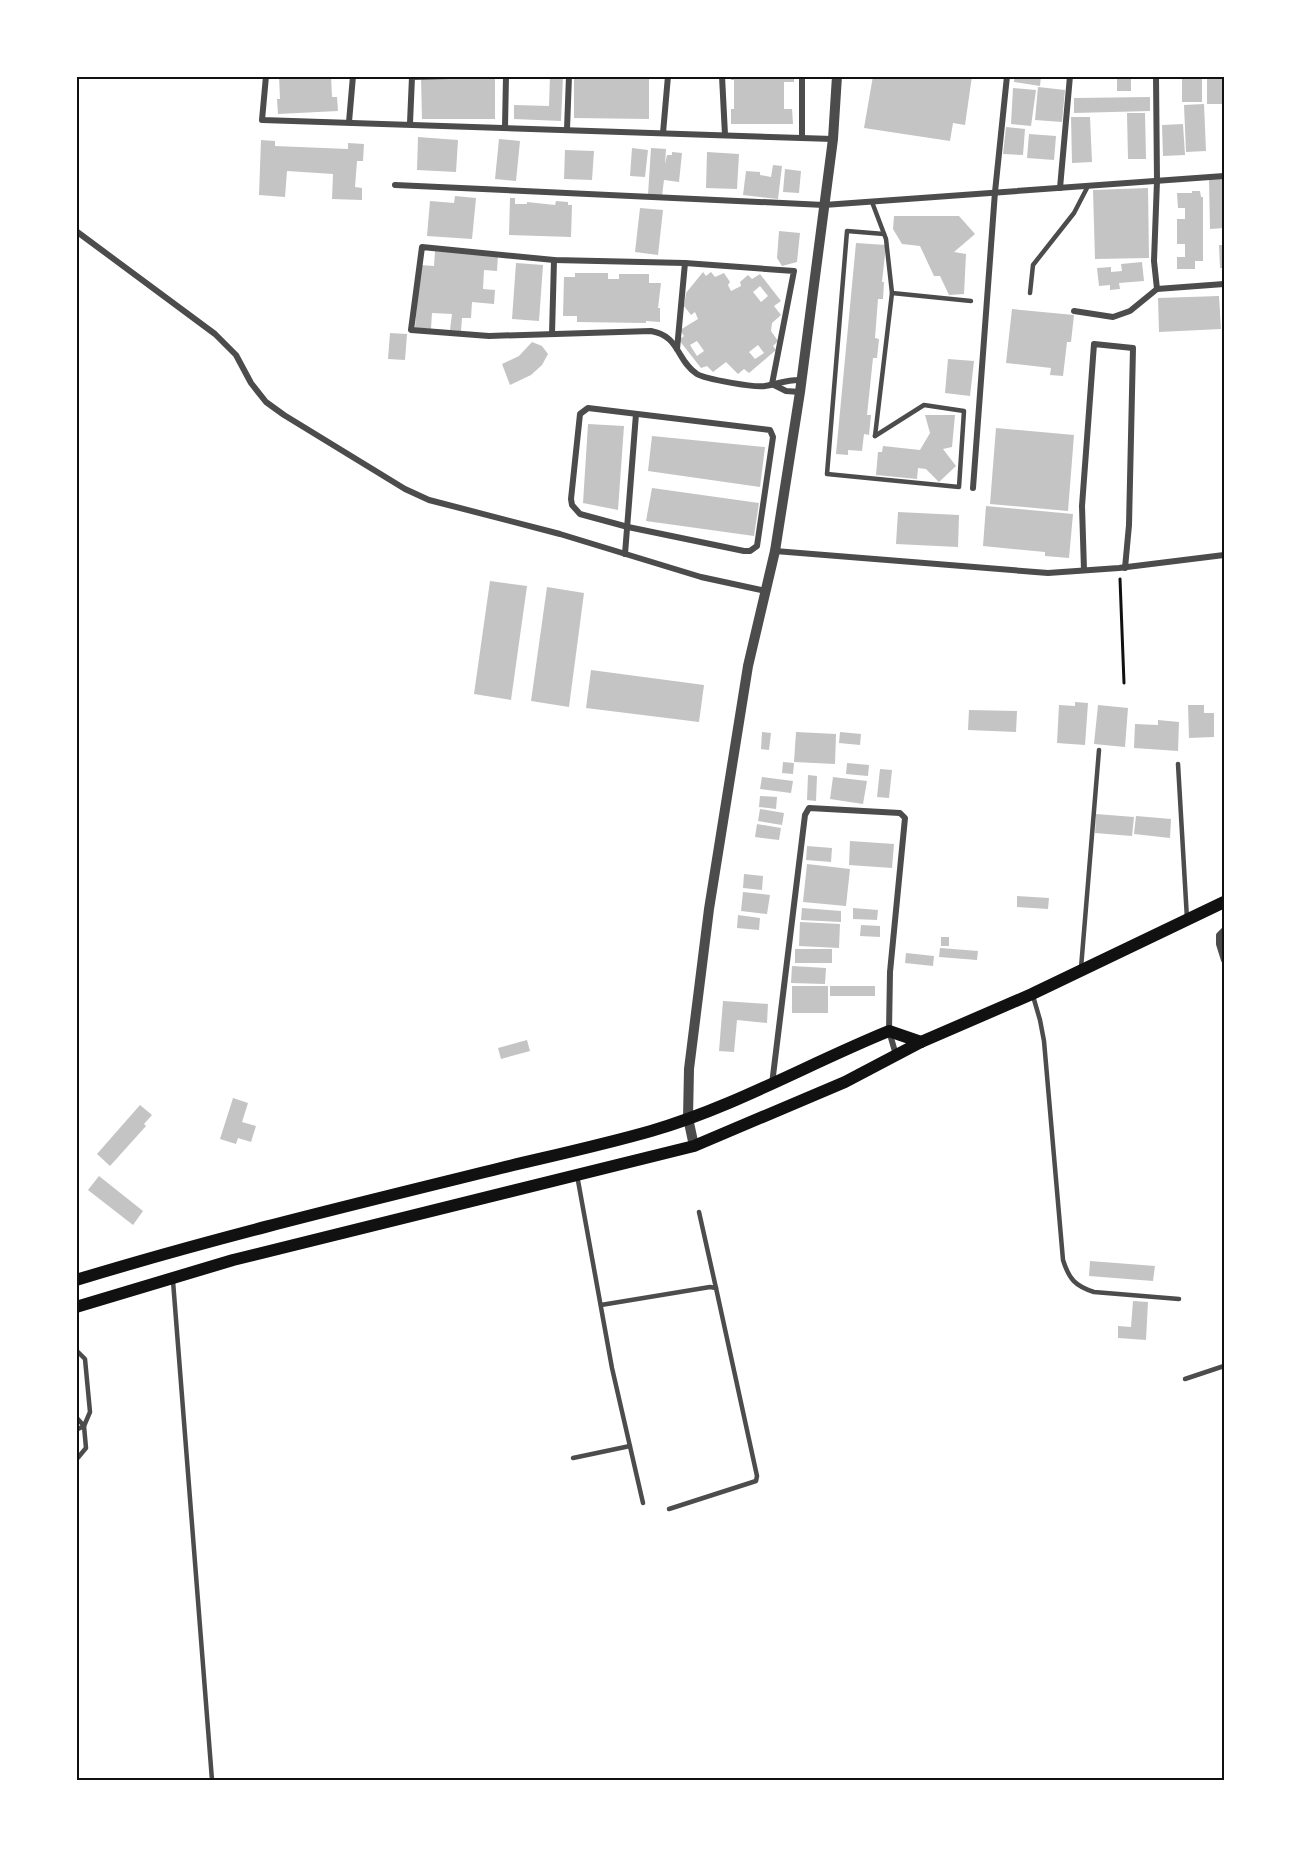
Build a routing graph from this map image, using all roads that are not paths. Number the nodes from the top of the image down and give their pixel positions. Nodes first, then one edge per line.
1 (266, 76) edge
2 (353, 76) edge
3 (449, 76) edge
4 (506, 76) edge
5 (569, 76) edge
6 (668, 76) edge
7 (722, 76) edge
8 (802, 76) edge
9 (837, 76) edge
10 (1007, 76) edge
11 (1070, 76) edge
12 (1156, 76) edge
13 (349, 122) junction
14 (410, 123) junction
15 (505, 127) junction
16 (567, 129) junction
17 (663, 133) junction
18 (725, 135) junction
19 (802, 138) junction
20 (833, 139) junction
21 (1224, 176) edge
22 (1157, 181) junction
23 (395, 185) dead end
24 (1088, 186) junction
25 (1060, 188) junction
26 (995, 192) junction
27 (872, 202) junction
28 (824, 206) junction
29 (76, 231) edge
30 (884, 234) junction
31 (554, 260) junction
32 (685, 263) junction
33 (1224, 284) edge
34 (1157, 289) junction
35 (892, 293) junction
36 (1030, 293) dead end
37 (971, 301) dead end
38 (1074, 311) dead end
39 (552, 334) junction
40 (677, 349) junction
41 (802, 380) junction
42 (772, 384) junction
43 (800, 393) junction
44 (636, 414) junction
45 (973, 488) dead end
46 (628, 527) junction
47 (775, 550) junction
48 (625, 554) junction
49 (1224, 555) edge
50 (1122, 568) junction
51 (1084, 570) junction
52 (766, 591) junction
53 (1099, 750) dead end
54 (1178, 764) dead end
55 (1224, 902) edge
56 (1187, 919) junction
57 (1224, 930) edge
58 (1224, 960) edge
59 (1081, 970) junction
60 (1032, 994) junction
61 (889, 1031) junction
62 (921, 1042) junction
63 (896, 1055) junction
64 (771, 1084) junction
65 (688, 1118) junction
66 (694, 1146) junction
67 (577, 1175) junction
68 (699, 1212) dead end
69 (172, 1278) junction
70 (76, 1280) edge
71 (716, 1288) junction
72 (1179, 1299) dead end
73 (602, 1305) junction
74 (76, 1306) edge
75 (76, 1350) edge
76 (1224, 1366) edge
77 (1185, 1378) dead end
78 (76, 1418) edge
79 (84, 1426) junction
80 (76, 1430) edge
81 (630, 1446) junction
82 (573, 1458) dead end
83 (76, 1460) edge
84 (643, 1503) dead end
85 (669, 1509) dead end
86 (212, 1780) edge

1 - 13 street
2 - 13 street
3 - 14 street
4 - 15 street
5 - 16 street
6 - 17 street
7 - 18 street
8 - 19 street
9 - 20 street
10 - 26 street
11 - 25 street
12 - 22 street
13 - 14 street
14 - 15 street
15 - 16 street
16 - 17 street
17 - 18 street
18 - 19 street
19 - 20 street
20 - 28 street
21 - 22 street
22 - 24 street
22 - 34 street
23 - 28 street
24 - 25 street
24 - 36 lane
25 - 26 street
26 - 27 street
26 - 45 street
27 - 28 street
27 - 30 lane
28 - 41 street
29 - 48 street
30 - 35 lane
30 - 35 lane
31 - 32 street
31 - 39 street
31 - 39 street
32 - 40 street
32 - 42 street
33 - 34 street
34 - 38 street
35 - 37 lane
39 - 40 street
40 - 42 street
41 - 42 street
41 - 43 street
42 - 43 street
43 - 47 street
44 - 46 street
44 - 46 street
44 - 46 street
46 - 48 street
47 - 51 street
47 - 52 street
48 - 52 street
49 - 50 street
50 - 51 street
50 - 51 street
52 - 65 street
53 - 59 lane
54 - 56 lane
55 - 56 main road
56 - 59 main road
57 - 58 street
59 - 60 main road
60 - 62 main road
60 - 72 lane
61 - 62 main road
61 - 63 street
61 - 64 main road
61 - 64 street
62 - 63 main road
63 - 66 main road
64 - 65 main road
65 - 66 street
65 - 70 main road
66 - 67 main road
67 - 69 main road
67 - 73 lane
68 - 71 lane
69 - 74 main road
69 - 86 lane
71 - 73 lane
71 - 85 lane
73 - 81 lane
75 - 79 lane
76 - 77 lane
78 - 79 lane
79 - 80 lane
79 - 83 lane
81 - 82 lane
81 - 84 lane

